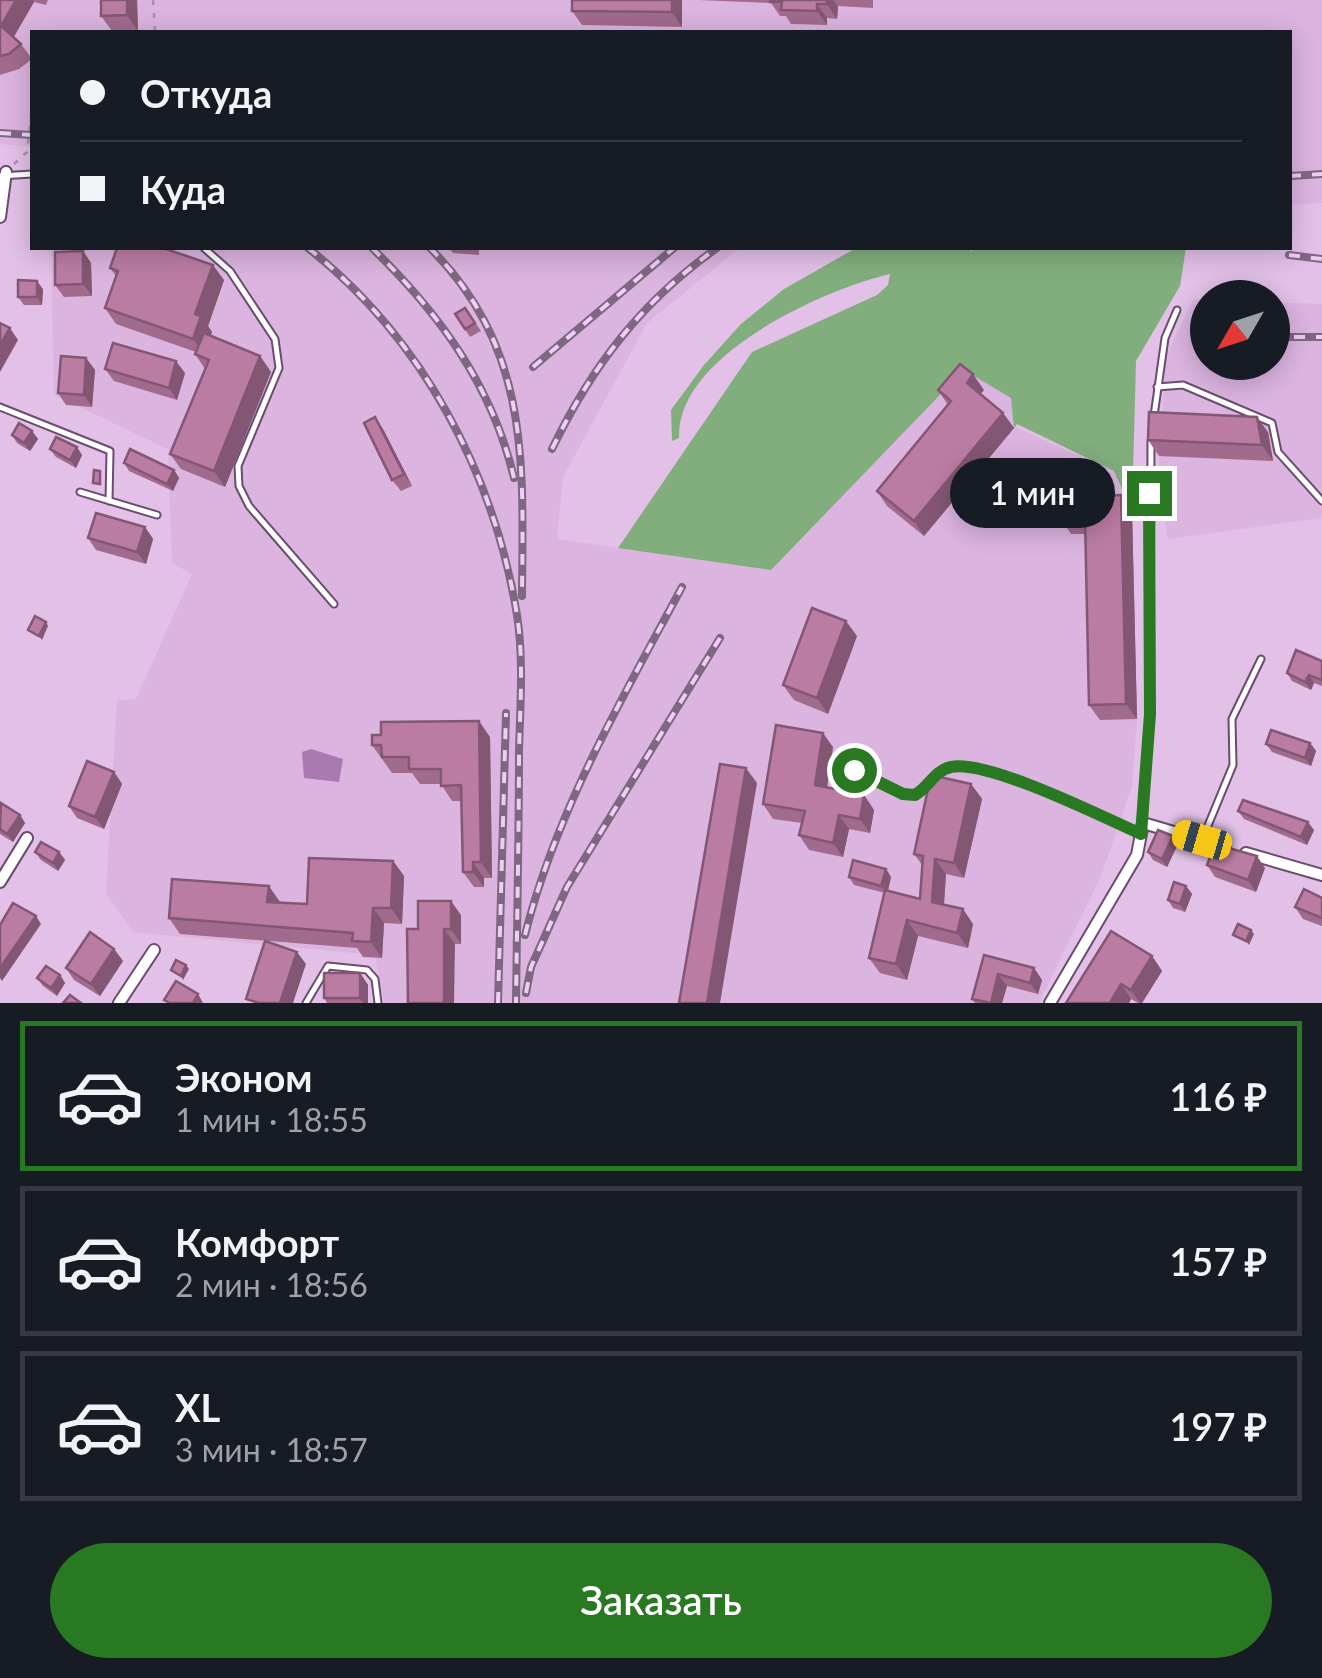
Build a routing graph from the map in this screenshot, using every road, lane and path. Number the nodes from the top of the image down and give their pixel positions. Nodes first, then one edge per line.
1 (153, 0) edge
2 (155, 30) edge
3 (30, 124) edge
4 (3, 174) edge
5 (30, 174) edge
6 (0, 217) edge
7 (206, 250) edge
8 (1177, 310) dead end
9 (1157, 387) junction
10 (0, 407) edge
11 (1153, 422) edge
12 (1151, 439) edge
13 (80, 492) dead end
14 (108, 501) junction
15 (1322, 501) edge
16 (157, 515) dead end
17 (334, 604) dead end
18 (1261, 659) dead end
19 (854, 770) dead end
20 (1142, 828) junction
21 (27, 838) dead end
22 (1202, 840) junction
23 (1322, 875) edge
24 (0, 882) edge
25 (154, 950) dead end
26 (119, 1003) edge
27 (306, 1003) edge
28 (378, 1003) edge
29 (1050, 1003) edge

1 - 2 path
3 - 4 path
4 - 5 lane
4 - 6 street
7 - 17 lane
8 - 9 lane
9 - 11 lane
9 - 15 lane
10 - 14 lane
12 - 20 lane
13 - 14 lane
14 - 16 lane
18 - 22 lane
19 - 20 lane
20 - 22 street
20 - 29 street
21 - 24 street
22 - 23 street
25 - 26 street
27 - 28 lane

